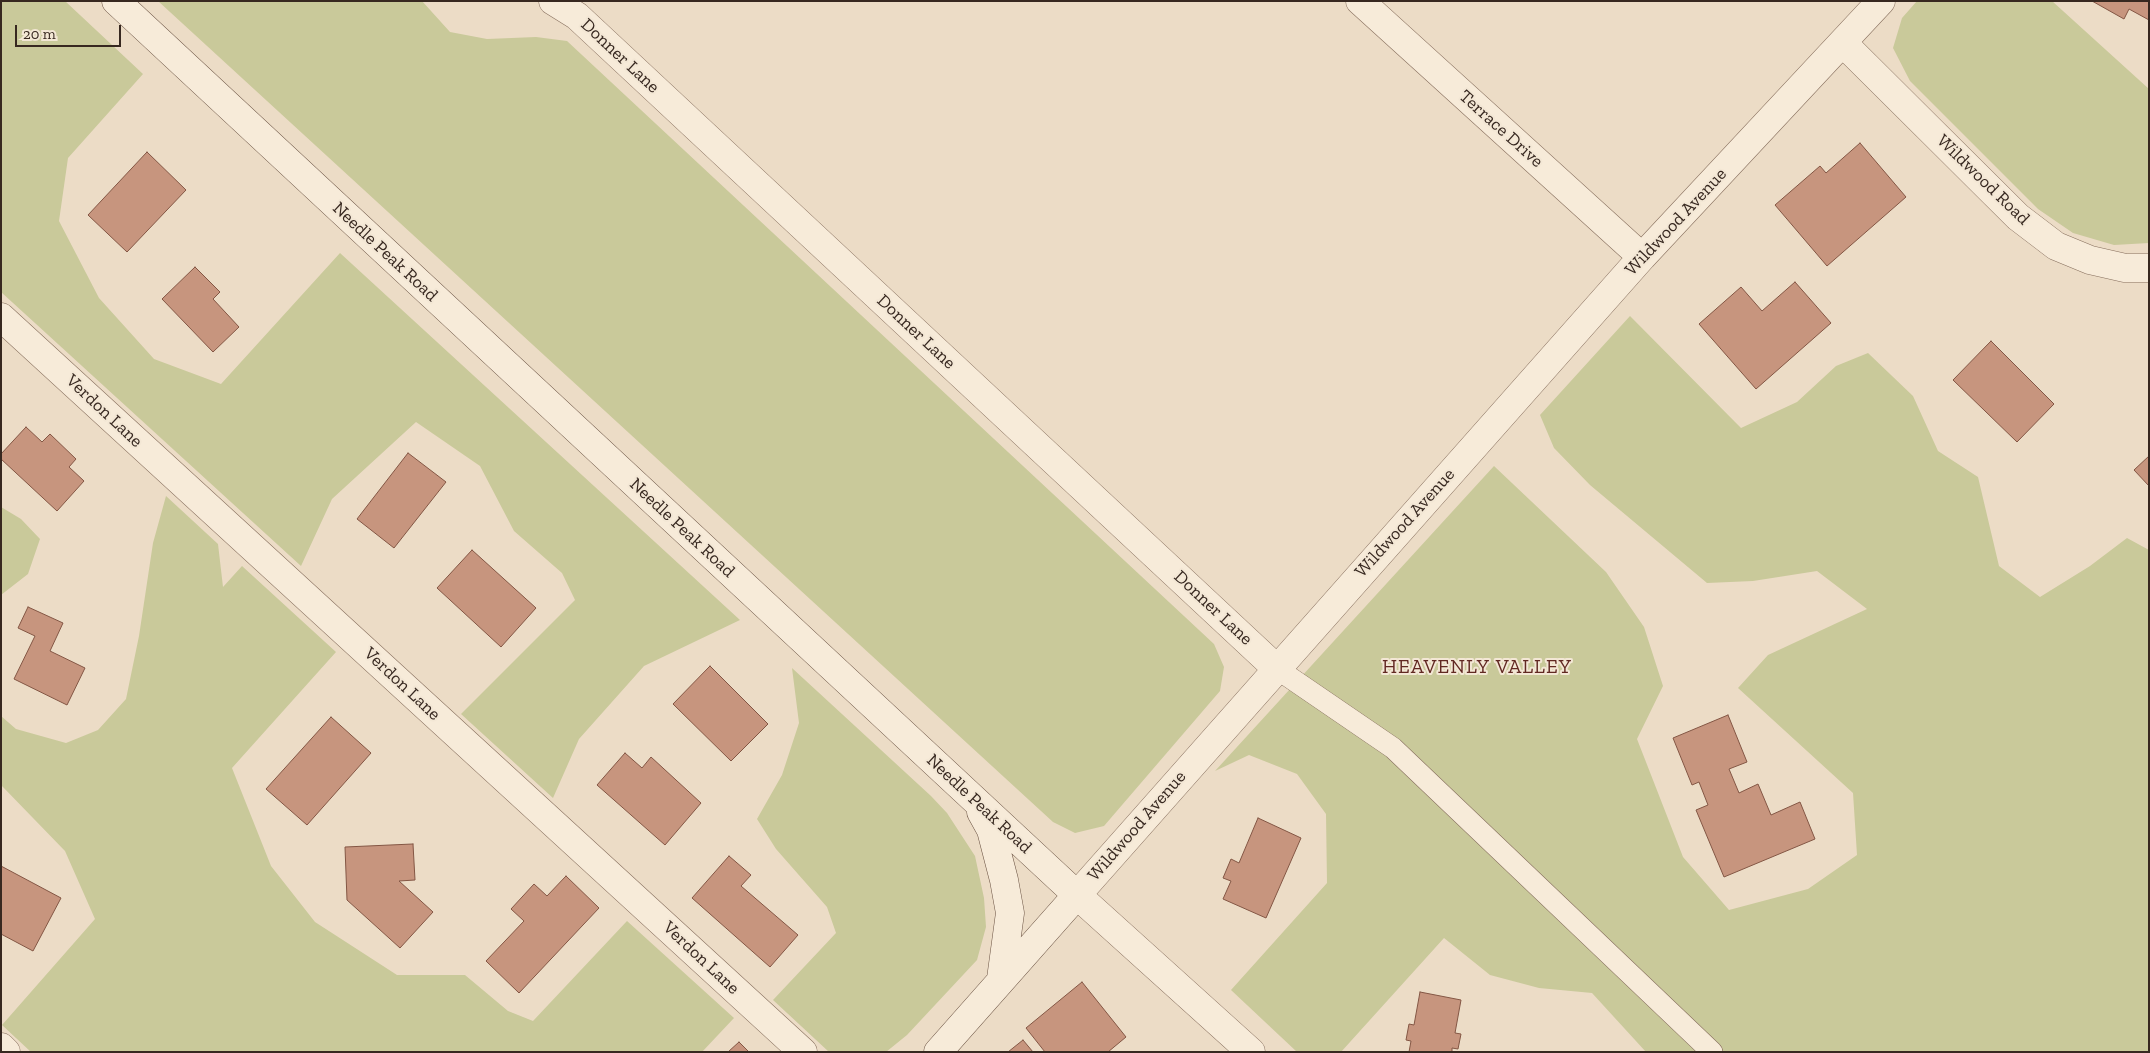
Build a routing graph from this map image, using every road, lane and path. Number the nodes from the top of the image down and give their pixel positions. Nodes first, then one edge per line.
1 (116, 1) edge
2 (553, 1) edge
3 (1360, 1) edge
4 (1881, 1) edge
5 (1843, 43) junction
6 (1642, 257) junction
7 (2149, 268) edge
8 (1, 317) edge
9 (1276, 668) junction
10 (974, 799) junction
11 (1077, 895) junction
12 (1001, 979) junction
13 (1, 1048) edge
14 (6, 1052) edge
15 (803, 1052) edge
16 (938, 1052) edge
17 (1251, 1052) edge
18 (1712, 1052) edge

1 - 10 street, Needle Peak Road
2 - 9 street, Donner Lane
3 - 6 street, Terrace Drive
4 - 5 street, Wildwood Avenue
5 - 6 street, Wildwood Avenue
5 - 7 street, Wildwood Road
6 - 9 street, Wildwood Avenue
8 - 15 street, Verdon Lane
9 - 11 street, Wildwood Avenue
9 - 18 lane
10 - 11 street, Needle Peak Road
10 - 12 street
11 - 12 street, Wildwood Avenue
11 - 17 street, Needle Peak Road
12 - 16 street, Wildwood Avenue
13 - 14 street

